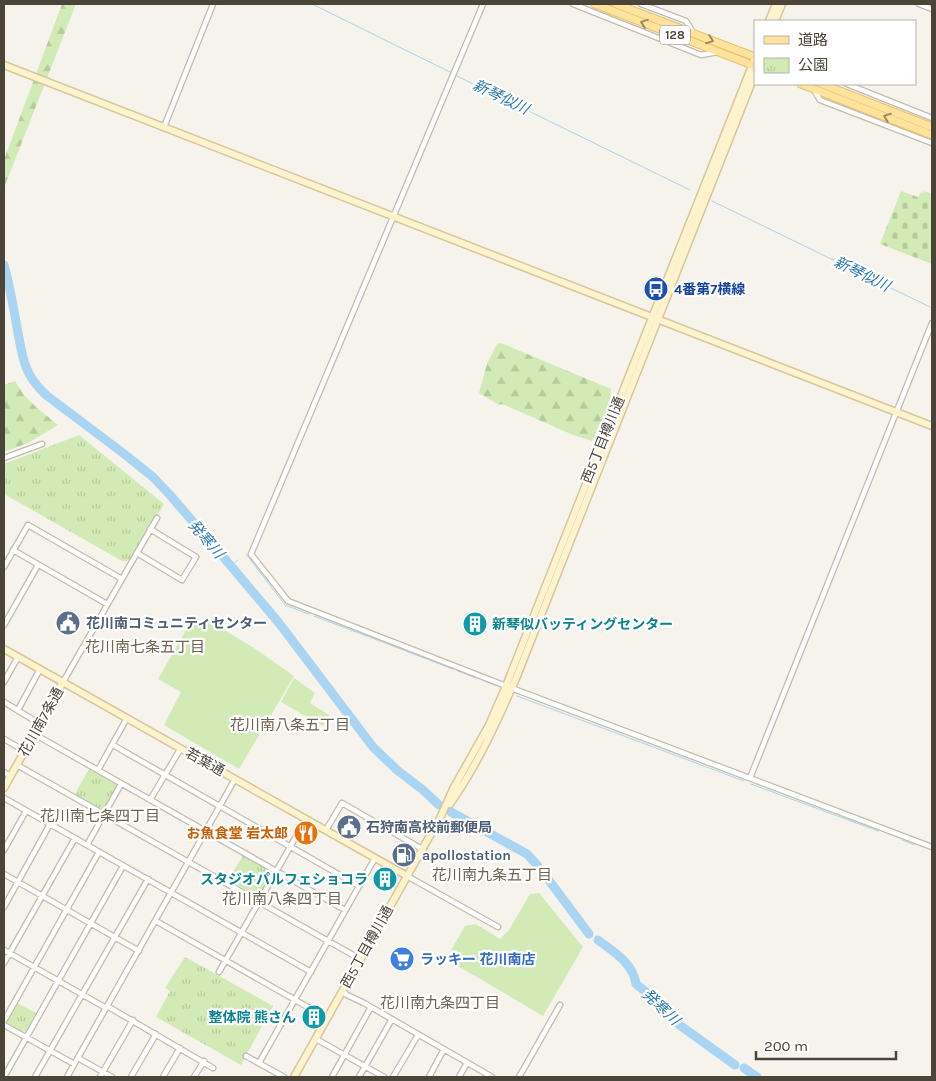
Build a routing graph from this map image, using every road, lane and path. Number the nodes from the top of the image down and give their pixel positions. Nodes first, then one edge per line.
1 (213, 4) edge
2 (483, 4) edge
3 (573, 4) edge
4 (594, 4) edge
5 (616, 4) edge
6 (641, 4) edge
7 (776, 4) edge
8 (782, 4) edge
9 (919, 4) edge
10 (932, 9) edge
11 (769, 20) edge
12 (775, 20) edge
13 (694, 34) junction
14 (720, 52) junction
15 (754, 62) edge
16 (4, 64) edge
17 (754, 76) edge
18 (803, 85) edge
19 (825, 85) edge
20 (850, 85) edge
21 (813, 89) junction
22 (932, 118) edge
23 (164, 127) junction
24 (932, 127) edge
25 (932, 135) edge
26 (932, 143) edge
27 (393, 216) junction
28 (655, 318) junction
29 (932, 323) edge
30 (897, 412) junction
31 (932, 426) edge
32 (42, 444) dead end
33 (4, 458) edge
34 (157, 518) dead end
35 (150, 529) junction
36 (13, 550) junction
37 (137, 553) junction
38 (38, 564) junction
39 (4, 567) edge
40 (122, 579) junction
41 (108, 604) junction
42 (4, 625) edge
43 (4, 649) edge
44 (18, 657) junction
45 (40, 669) junction
46 (4, 682) edge
47 (63, 682) junction
48 (509, 687) junction
49 (4, 702) edge
50 (18, 710) junction
51 (127, 718) junction
52 (40, 724) junction
53 (34, 734) junction
54 (4, 739) edge
55 (112, 745) junction
56 (181, 748) junction
57 (24, 751) junction
58 (17, 764) junction
59 (98, 770) junction
60 (4, 772) edge
61 (10, 776) junction
62 (165, 776) junction
63 (750, 778) junction
64 (235, 779) junction
65 (121, 784) junction
66 (4, 788) edge
67 (4, 798) edge
68 (150, 800) junction
69 (220, 807) junction
70 (26, 811) junction
71 (104, 814) junction
72 (306, 819) junction
73 (50, 824) junction
74 (326, 830) junction
75 (206, 832) junction
76 (75, 838) junction
77 (87, 845) junction
78 (290, 846) junction
79 (932, 847) edge
80 (422, 849) junction
81 (4, 850) edge
82 (99, 852) junction
83 (375, 858) junction
84 (189, 862) junction
85 (123, 866) junction
86 (276, 871) junction
87 (4, 874) edge
88 (407, 876) junction
89 (148, 880) junction
90 (18, 882) junction
91 (359, 886) junction
92 (171, 893) junction
93 (42, 896) junction
94 (258, 902) junction
95 (4, 907) edge
96 (67, 910) junction
97 (346, 910) junction
98 (156, 921) junction
99 (91, 924) junction
100 (498, 927) dead end
101 (241, 933) junction
102 (116, 938) junction
103 (328, 940) junction
104 (4, 950) edge
105 (139, 951) junction
106 (10, 953) junction
107 (360, 959) junction
108 (225, 960) junction
109 (4, 963) edge
110 (34, 967) junction
111 (219, 972) dead end
112 (310, 972) junction
113 (58, 980) junction
114 (342, 991) junction
115 (82, 994) junction
116 (295, 1000) junction
117 (560, 1005) dead end
118 (107, 1007) junction
119 (371, 1007) junction
120 (327, 1018) junction
121 (4, 1020) edge
122 (133, 1020) junction
123 (392, 1020) junction
124 (4, 1025) edge
125 (156, 1034) junction
126 (418, 1035) junction
127 (27, 1038) junction
128 (316, 1039) junction
129 (180, 1048) junction
130 (444, 1049) junction
131 (50, 1051) junction
132 (345, 1055) junction
133 (246, 1056) dead end
134 (78, 1058) junction
135 (204, 1061) junction
136 (467, 1063) junction
137 (74, 1064) junction
138 (259, 1064) junction
139 (365, 1067) junction
140 (213, 1068) dead end
141 (103, 1072) junction
142 (4, 1077) edge
143 (35, 1077) edge
144 (67, 1077) edge
145 (100, 1077) edge
146 (112, 1077) edge
147 (131, 1077) edge
148 (163, 1077) edge
149 (194, 1077) edge
150 (284, 1077) edge
151 (294, 1077) edge
152 (332, 1077) edge
153 (359, 1077) edge
154 (384, 1077) edge
155 (393, 1077) edge
156 (429, 1077) edge
157 (459, 1077) edge
158 (491, 1077) edge
159 (519, 1077) edge

1 - 23 street
2 - 27 street
3 - 14 street
14 -> 4 main road, 128
5 - 13 main road, 128
6 - 13 street
7 - 11 street
8 - 12 street
9 - 10 street
13 -> 15 main road, 128
14 - 15 main road, 128
15 - 28 street, 西5丁目樽川通
16 - 23 street
17 - 28 street, 西5丁目樽川通
18 - 21 main road
19 - 24 main road
20 - 22 street
25 -> 21 main road
21 - 26 street
23 - 27 street
27 - 28 street
27 - 48 street
28 - 30 street
28 - 48 street, 西5丁目樽川通
29 - 30 street
30 - 31 street
30 - 63 street
32 - 33 street
34 - 35 street
35 - 37 street
35 - 37 street
36 - 38 street
36 - 39 street
36 - 40 street
37 - 40 street
38 - 41 street
38 - 42 street
40 - 41 street
41 - 47 street
43 - 44 street, 若葉通
44 - 45 street, 若葉通
44 - 46 street
45 - 47 street, 若葉通
45 - 50 street
47 - 51 street, 若葉通
47 - 52 street, 花川南7条通
48 - 63 street
48 - 80 street, 西5丁目樽川通
49 - 50 street
50 - 52 street
51 - 55 street
51 - 56 street, 若葉通
52 - 53 street, 花川南7条通
53 - 57 street, 花川南7条通
53 - 59 street
54 - 57 street
55 - 59 street
55 - 62 street
56 - 62 street
56 - 64 street, 若葉通
57 - 58 street, 花川南7条通
58 - 61 street, 花川南7条通
58 - 71 street
59 - 65 street
60 - 61 street
61 - 66 street, 花川南7条通
62 - 68 street
62 - 69 street
63 - 79 street
64 - 69 street
64 - 72 street, 若葉通
65 - 68 street
65 - 71 street
67 - 70 street
68 - 75 street
69 - 75 street
69 - 78 street
70 - 73 street
70 - 81 street
71 - 77 street
71 - 84 street
72 - 74 street, 若葉通
72 - 78 street
73 - 76 street
73 - 90 street
74 - 80 street
74 - 83 street, 若葉通
75 - 84 street
75 - 86 street
76 - 77 street
76 - 93 street
77 - 82 street
78 - 86 street
78 - 91 street
80 - 88 street, 西5丁目樽川通
82 - 85 street
82 - 96 street
83 - 88 street, 若葉通
83 - 91 street
84 - 92 street
84 - 94 street
85 - 89 street
85 - 99 street
86 - 94 street
86 - 97 street
87 - 90 street
88 - 100 street
88 - 107 street, 西5丁目樽川通
89 - 92 street
89 - 102 street
90 - 93 street
90 - 95 street
91 - 97 street
92 - 98 street
92 - 101 street
93 - 96 street
93 - 106 street
94 - 101 street
94 - 103 street
96 - 99 street
96 - 110 street
97 - 103 street
98 - 105 street
98 - 108 street
99 - 102 street
99 - 113 street
101 - 108 street
101 - 112 street
102 - 105 street
102 - 115 street
103 - 107 street
103 - 112 street
104 - 106 street
105 - 118 street
106 - 109 street
106 - 110 street
107 - 114 street, 西5丁目樽川通
108 - 111 street
108 - 116 street
110 - 113 street
110 - 121 street
112 - 116 street
113 - 115 street
113 - 127 street
114 - 119 street
114 - 120 street, 西5丁目樽川通
115 - 118 street
115 - 131 street
116 - 120 street
116 - 138 street
117 - 159 street
118 - 122 street
118 - 134 street
119 - 123 street
119 - 132 street
120 - 128 street, 西5丁目樽川通
122 - 125 street
122 - 141 street
123 - 126 street
123 - 139 street
124 - 127 street
125 - 129 street
125 - 147 street
126 - 130 street
126 - 155 street
127 - 131 street
127 - 142 street
128 - 132 street
128 - 151 street, 西5丁目樽川通
129 - 135 street
129 - 148 street
130 - 136 street
130 - 156 street
131 - 137 street
131 - 143 street
132 - 139 street
132 - 152 street
133 - 138 street
134 - 137 street
134 - 141 street
135 - 140 street
135 - 149 street
136 - 157 street
136 - 158 street
137 - 144 street
138 - 150 street
139 - 153 street
139 - 154 street
141 - 145 street
141 - 146 street

